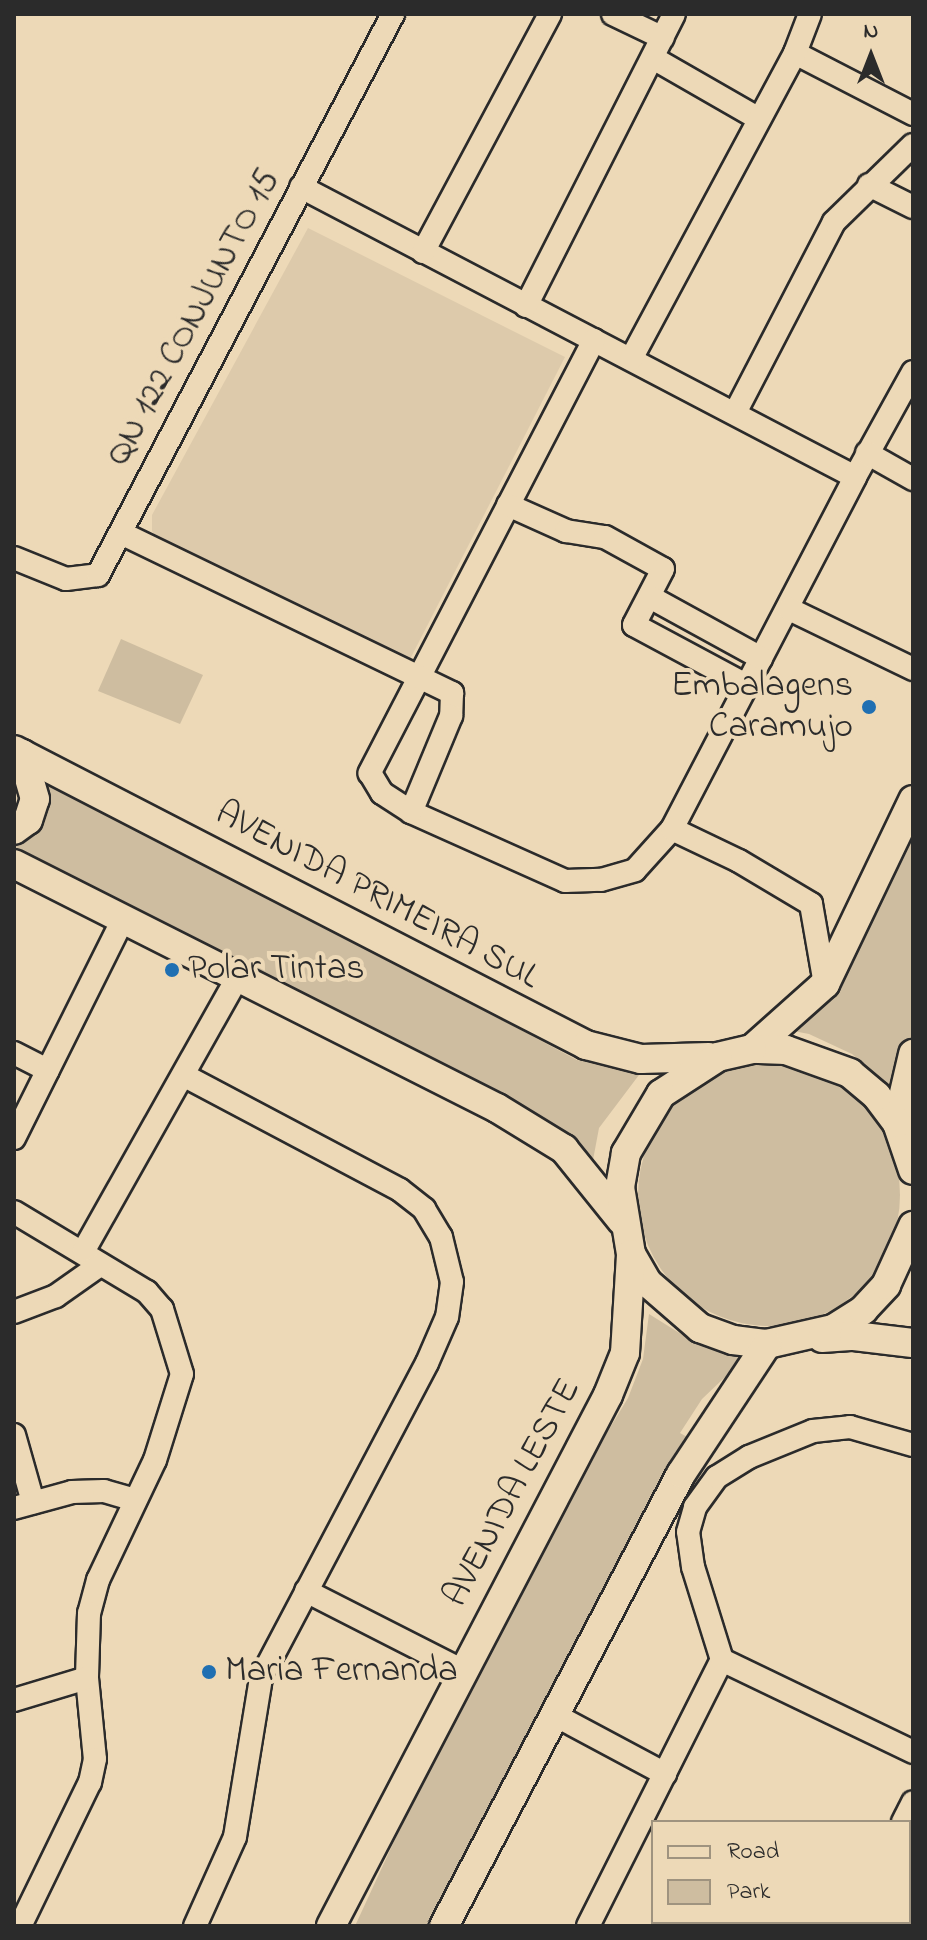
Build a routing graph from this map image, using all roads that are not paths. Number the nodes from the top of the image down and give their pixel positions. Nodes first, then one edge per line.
1 (393, 14) edge
2 (550, 14) edge
3 (613, 14) edge
4 (674, 14) edge
5 (810, 14) edge
6 (663, 38) junction
7 (795, 53) junction
8 (653, 58) junction
9 (913, 114) edge
10 (759, 119) junction
11 (913, 145) edge
12 (869, 185) junction
13 (301, 187) junction
14 (913, 207) edge
15 (423, 252) junction
16 (526, 306) junction
17 (594, 340) junction
18 (631, 359) junction
19 (913, 372) edge
20 (735, 413) junction
21 (867, 453) junction
22 (855, 477) junction
23 (913, 479) edge
24 (508, 505) junction
25 (121, 533) junction
26 (17, 568) edge
27 (650, 597) junction
28 (789, 609) junction
29 (761, 658) junction
30 (913, 669) edge
31 (420, 676) junction
32 (748, 686) junction
33 (18, 752) edge
34 (913, 800) edge
35 (411, 812) junction
36 (672, 829) junction
37 (14, 830) edge
38 (14, 864) edge
39 (122, 921) junction
40 (237, 978) junction
41 (825, 984) junction
42 (752, 1049) junction
43 (14, 1053) edge
44 (913, 1054) edge
45 (718, 1057) junction
46 (48, 1070) junction
47 (185, 1076) junction
48 (897, 1123) junction
49 (14, 1138) edge
50 (912, 1161) edge
51 (14, 1212) edge
52 (622, 1221) junction
53 (913, 1226) edge
54 (631, 1254) junction
55 (92, 1258) junction
56 (14, 1312) edge
57 (801, 1340) junction
58 (913, 1343) edge
59 (767, 1344) junction
60 (14, 1435) edge
61 (913, 1445) edge
62 (135, 1500) junction
63 (24, 1505) edge
64 (306, 1591) junction
65 (722, 1660) junction
66 (463, 1671) junction
67 (87, 1678) junction
68 (14, 1700) edge
69 (555, 1715) junction
70 (913, 1752) edge
71 (665, 1774) junction
72 (913, 1802) edge
73 (904, 1820) edge
74 (20, 1926) edge
75 (195, 1926) edge
76 (331, 1926) edge
77 (444, 1926) edge
78 (588, 1926) edge

1 - 13 street, QN 122 CONJUNTO 15
2 - 15 street
3 - 6 street
4 - 6 street
5 - 7 street
6 - 8 street
7 - 9 street
7 - 10 street
8 - 10 street
8 - 16 street
10 - 18 street
11 - 12 street
12 - 14 street
12 - 20 street
13 - 15 street
13 - 25 street, QN 122 CONJUNTO 15
15 - 16 street
16 - 17 street
17 - 18 street
17 - 24 street
18 - 20 street
19 - 21 street
20 - 22 street
21 - 22 street
21 - 23 street
22 - 28 street
24 - 27 street
24 - 31 street
25 - 26 street, QN 122 CONJUNTO 15
25 - 31 street
27 - 29 street
27 - 32 street
28 - 29 street
28 - 30 street
29 - 32 street
31 - 35 street
31 - 35 street
32 - 36 street
33 - 37 main road
33 - 45 main road, AVENIDA PRIMEIRA SUL
34 - 41 main road
35 - 36 street
36 - 41 street
38 - 39 main road
39 - 40 main road
39 - 46 street
40 - 47 street
40 - 52 main road
41 - 42 main road
42 - 45 main road
42 - 48 main road
43 - 46 street
44 - 48 main road
45 - 52 main road
46 - 49 street
47 - 55 street
47 - 64 street
48 - 50 main road
51 - 55 street
52 - 54 main road
53 - 57 main road
54 - 59 main road
54 - 66 main road, AVENIDA LESTE
55 - 56 street
55 - 62 street
57 - 58 main road
57 - 59 main road
59 - 69 main road
60 - 63 street
61 - 65 street
62 - 63 street
62 - 67 street
64 - 66 street
64 - 75 street
65 - 70 street
65 - 71 street
66 - 76 main road, AVENIDA LESTE
67 - 68 street
67 - 74 street
69 - 71 street
69 - 77 main road
71 - 78 street
72 - 73 street

